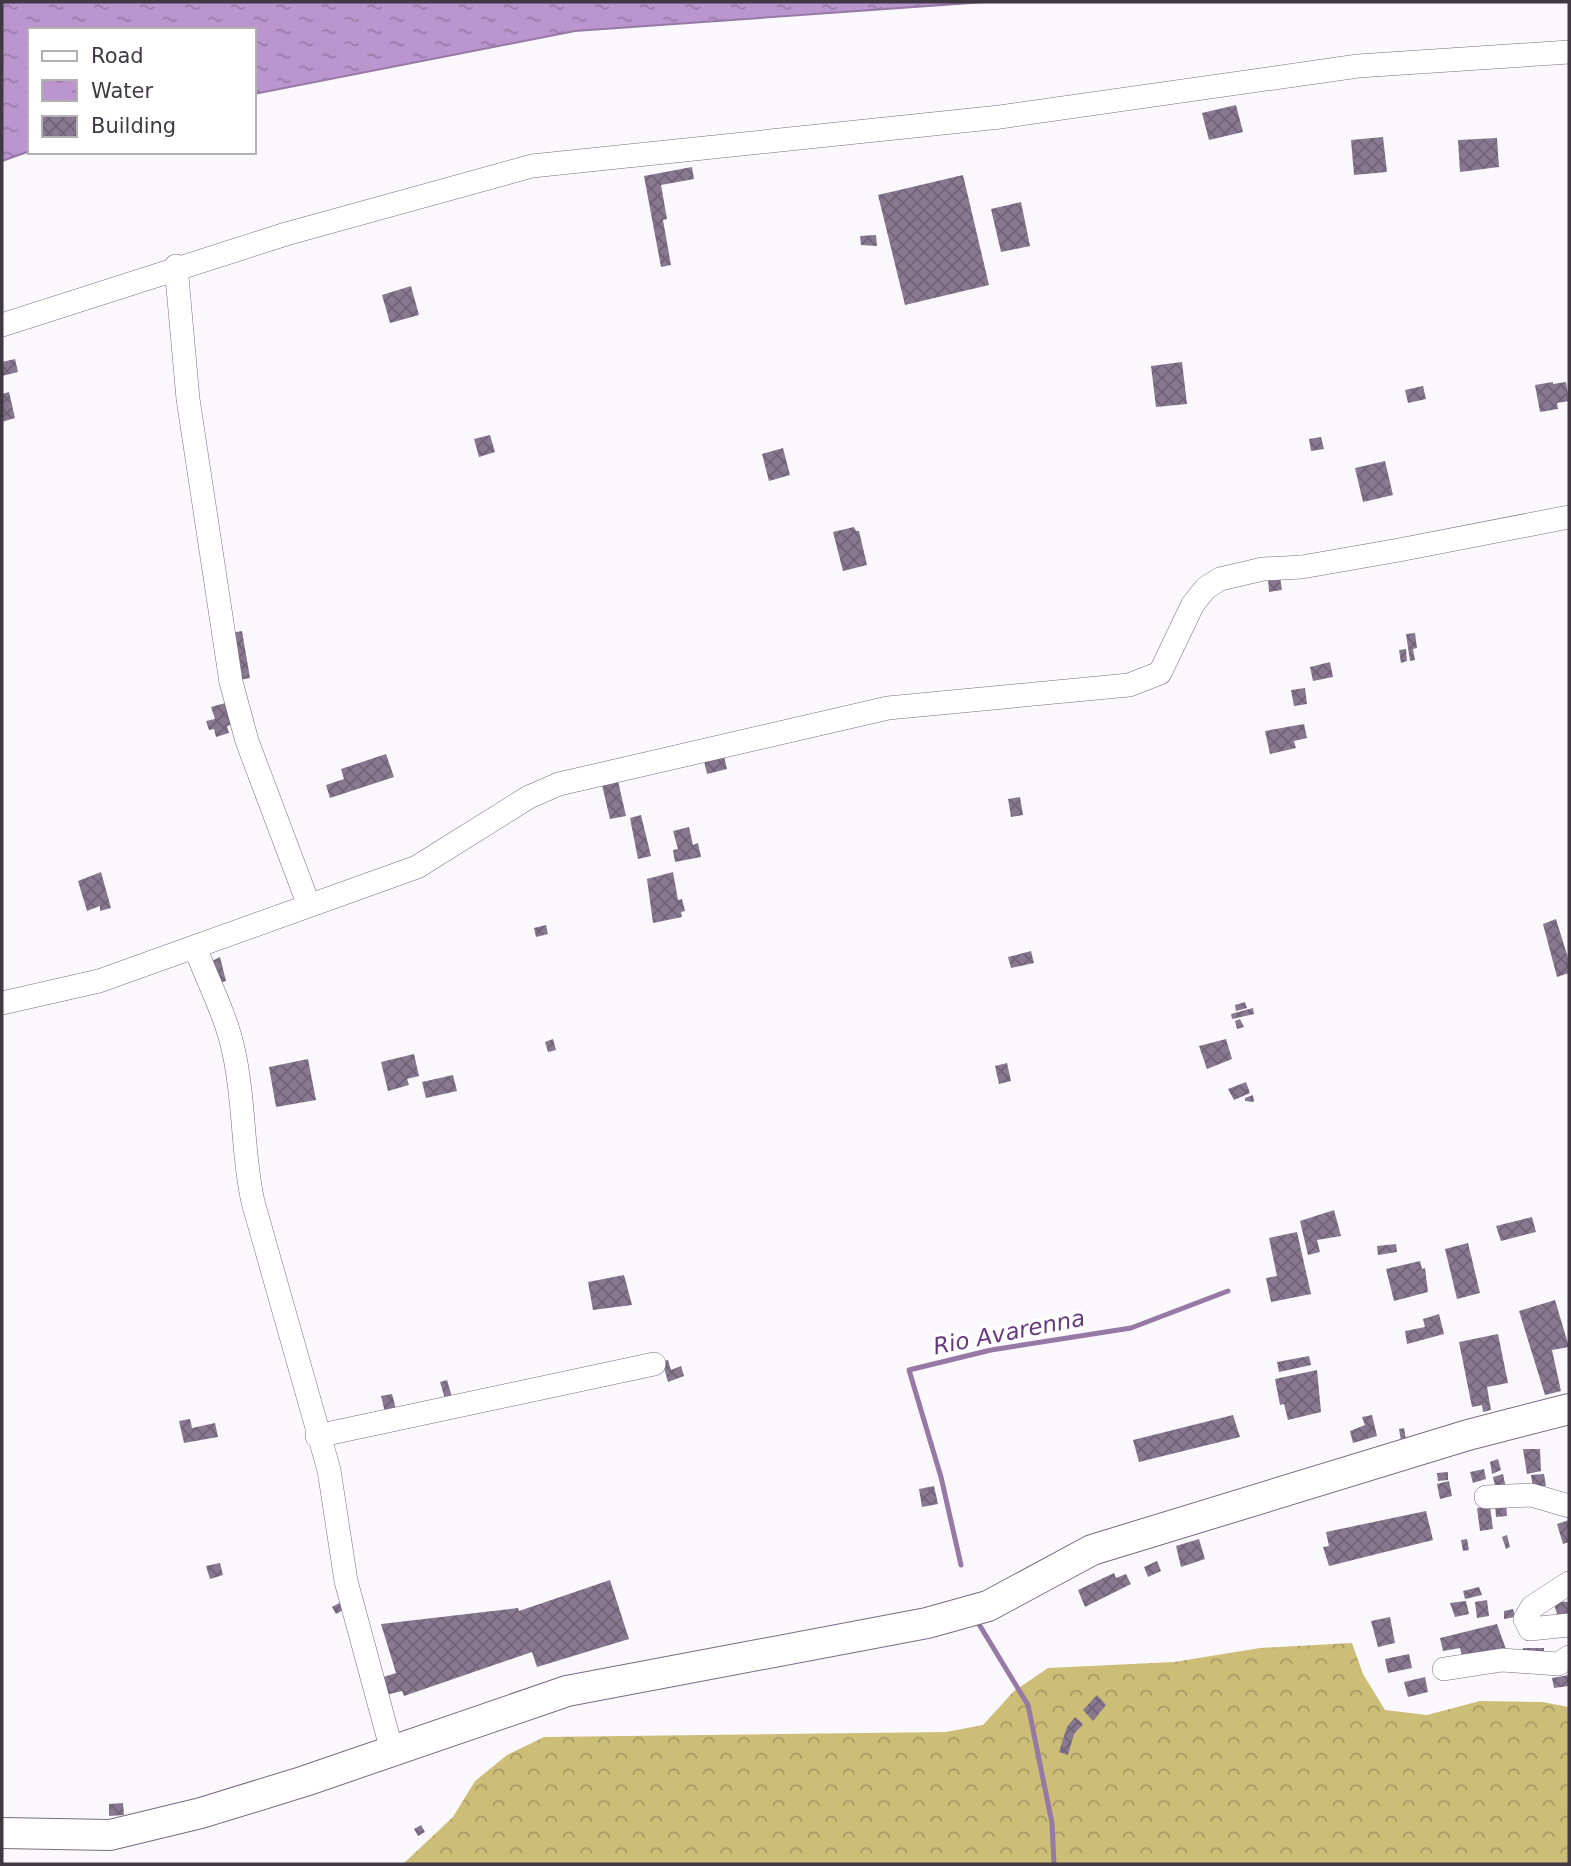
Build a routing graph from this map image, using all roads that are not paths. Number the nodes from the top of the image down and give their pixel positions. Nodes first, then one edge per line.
1 (1569, 52) edge
2 (176, 266) junction
3 (2, 325) edge
4 (1569, 517) edge
5 (309, 904) junction
6 (195, 947) junction
7 (2, 1003) edge
8 (654, 1364) dead end
9 (1569, 1409) edge
10 (317, 1436) junction
11 (1486, 1497) dead end
12 (1569, 1506) edge
13 (1569, 1583) edge
14 (1569, 1625) edge
15 (1569, 1657) edge
16 (1444, 1669) dead end
17 (392, 1751) junction
18 (2, 1833) edge

1 - 2 street
2 - 3 street
2 - 5 street
4 - 5 street
5 - 6 street
6 - 7 street
6 - 10 street
8 - 10 street
9 - 17 main road
10 - 17 street
11 - 12 street
13 - 14 street
15 - 16 street
17 - 18 main road

